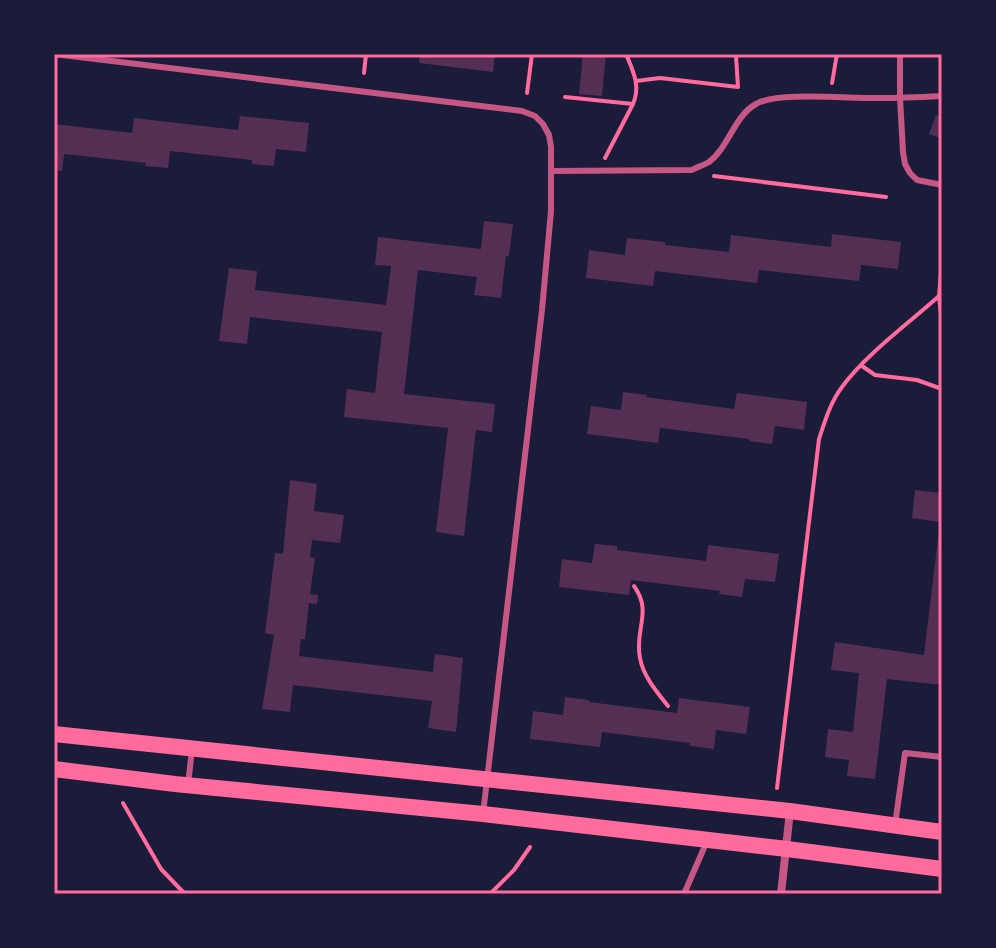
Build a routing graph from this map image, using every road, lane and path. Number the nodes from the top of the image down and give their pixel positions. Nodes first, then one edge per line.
1 (54, 54) edge
2 (366, 54) edge
3 (532, 54) edge
4 (626, 54) edge
5 (837, 54) edge
6 (900, 54) edge
7 (74, 55) edge
8 (736, 56) edge
9 (364, 73) dead end
10 (636, 81) junction
11 (527, 93) dead end
12 (942, 96) edge
13 (565, 97) dead end
14 (830, 98) junction
15 (900, 98) junction
16 (633, 104) junction
17 (599, 170) junction
18 (692, 170) junction
19 (552, 171) junction
20 (942, 185) edge
21 (886, 197) dead end
22 (942, 261) edge
23 (939, 296) junction
24 (942, 322) edge
25 (862, 366) junction
26 (942, 389) edge
27 (634, 586) dead end
28 (668, 706) dead end
29 (54, 734) edge
30 (192, 749) junction
31 (942, 757) edge
32 (54, 769) edge
33 (487, 780) junction
34 (188, 785) junction
35 (777, 788) dead end
36 (123, 803) dead end
37 (790, 811) junction
38 (483, 814) junction
39 (895, 825) junction
40 (942, 832) edge
41 (707, 841) junction
42 (530, 847) dead end
43 (787, 849) junction
44 (942, 869) edge
45 (185, 894) edge
46 (490, 894) edge
47 (684, 894) edge
48 (781, 894) edge

1 - 7 lane
2 - 9 path
3 - 11 path
4 - 10 path
5 - 14 path
6 - 15 lane
7 - 19 lane
8 - 10 path
10 - 16 path
12 - 15 lane
13 - 16 path
14 - 15 lane
14 - 18 lane
15 - 20 lane
16 - 17 path
17 - 18 lane
17 - 19 lane
18 - 21 path
19 - 33 lane
22 - 23 path
23 - 24 path
23 - 25 path
25 - 26 path
25 - 35 path
27 - 28 path
29 - 30 main road
30 - 33 main road
30 - 34 lane
31 - 39 lane
32 - 34 main road
33 - 37 main road
33 - 38 lane
34 - 38 main road
36 - 45 path
37 - 39 main road
37 - 43 street
38 - 41 main road
39 - 40 main road
41 - 43 main road
41 - 47 lane
42 - 46 path
43 - 44 main road
43 - 48 street

